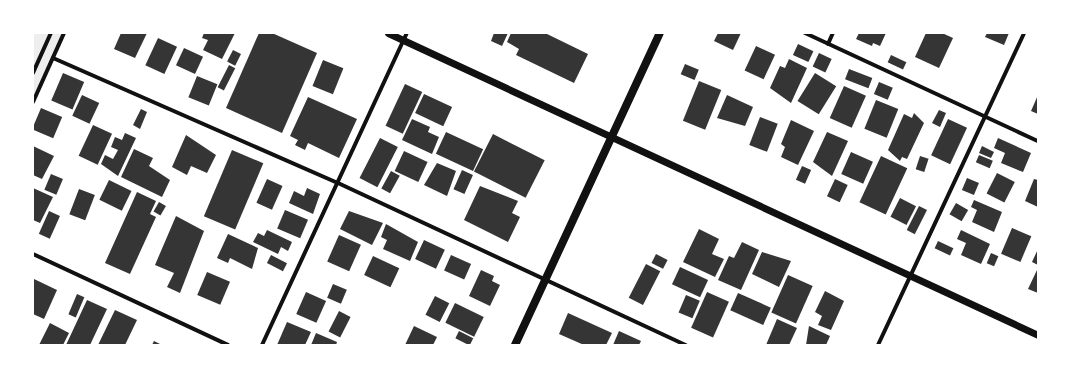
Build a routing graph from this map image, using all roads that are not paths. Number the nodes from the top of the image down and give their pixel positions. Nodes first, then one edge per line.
1 (52, 33) edge
2 (64, 33) edge
3 (388, 33) edge
4 (407, 33) edge
5 (660, 33) edge
6 (806, 33) edge
7 (834, 33) edge
8 (1024, 33) edge
9 (404, 40) junction
10 (828, 44) junction
11 (53, 58) junction
12 (33, 73) edge
13 (33, 102) edge
14 (986, 117) junction
15 (612, 137) junction
16 (1038, 141) edge
17 (338, 183) junction
18 (33, 254) edge
19 (910, 274) junction
20 (545, 279) junction
21 (1038, 335) edge
22 (228, 345) edge
23 (262, 345) edge
24 (515, 345) edge
25 (686, 345) edge
26 (878, 345) edge

1 - 12 street
2 - 11 street
3 - 9 street
4 - 9 street
5 - 15 main road
6 - 10 street
7 - 10 street
8 - 14 street
9 - 15 street
9 - 17 street
10 - 14 street
11 - 13 street
11 - 17 street
14 - 16 street
14 - 19 street
15 - 19 street
15 - 20 main road
17 - 20 street
17 - 23 street
18 - 22 street
19 - 21 street
19 - 26 street
20 - 24 main road
20 - 25 street

